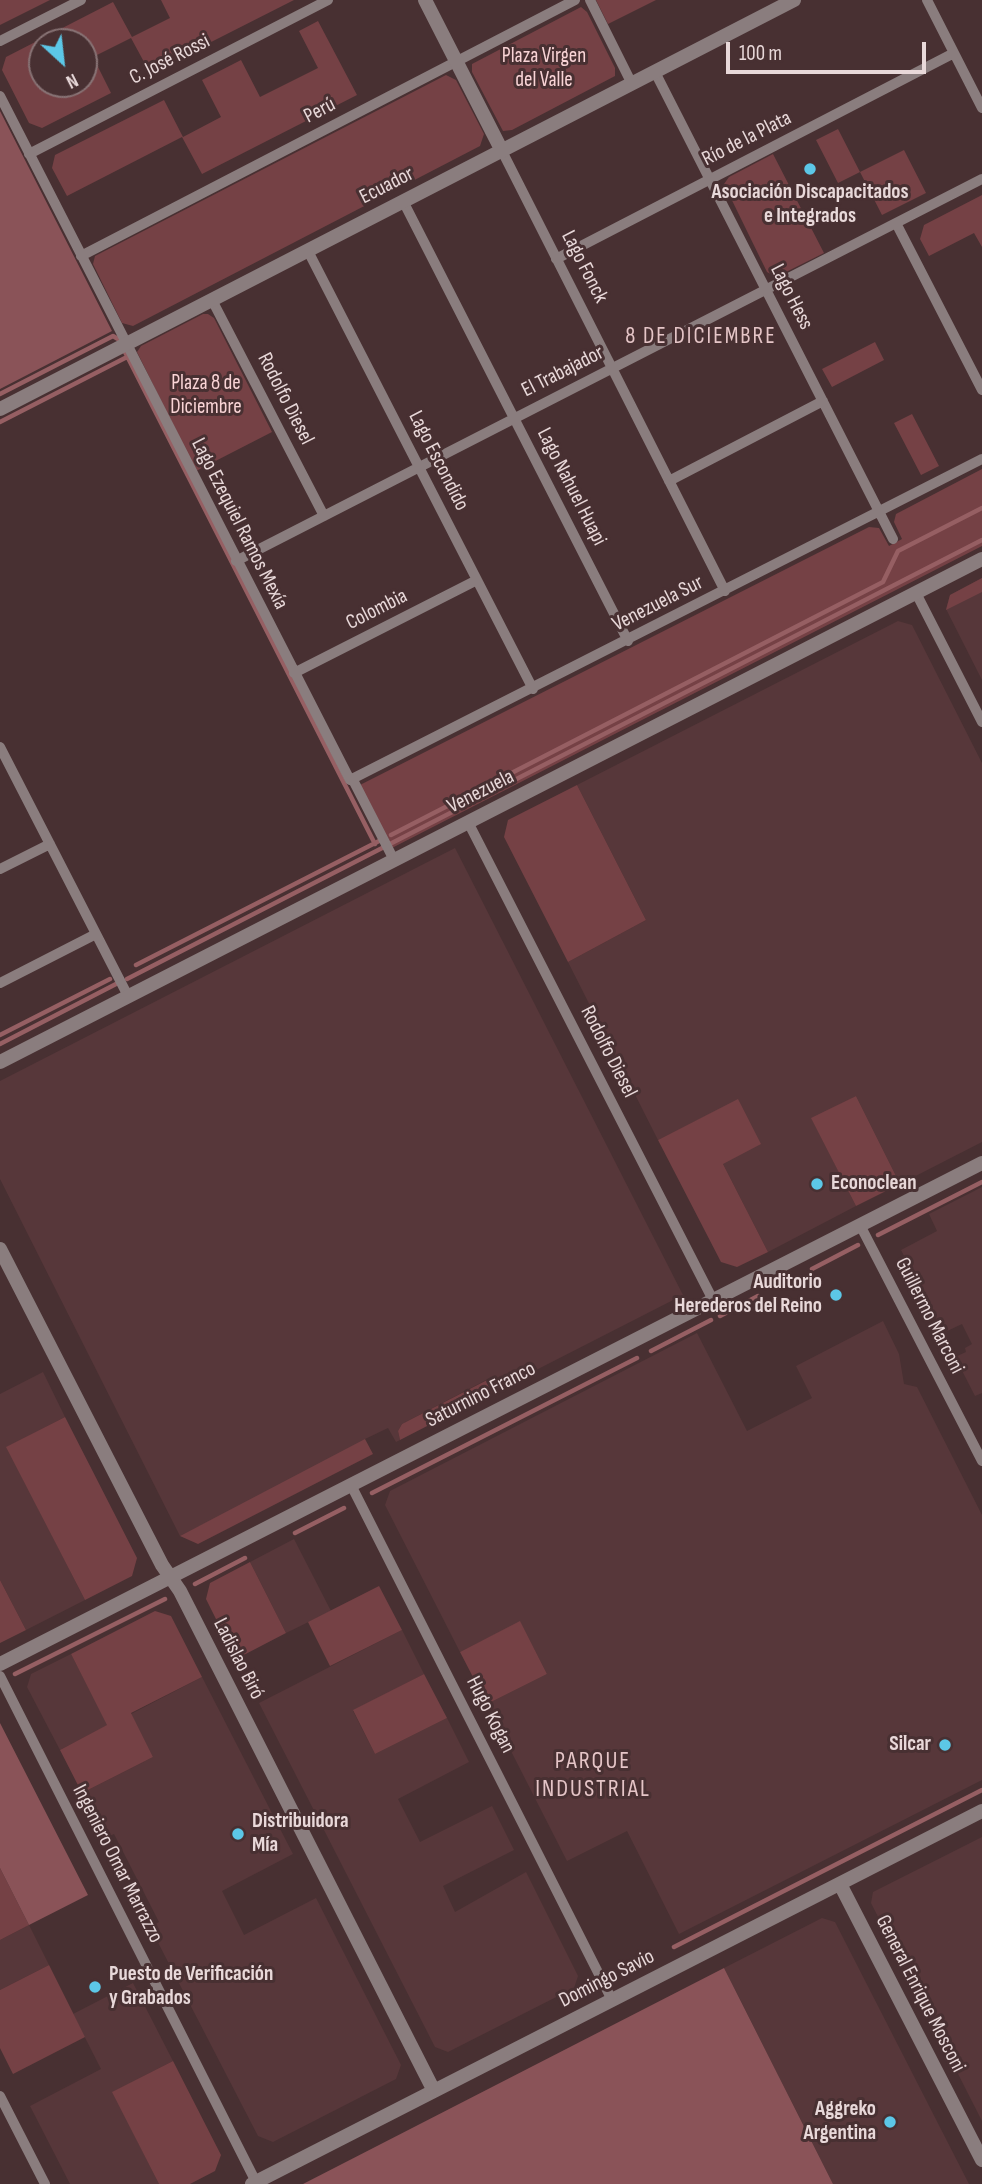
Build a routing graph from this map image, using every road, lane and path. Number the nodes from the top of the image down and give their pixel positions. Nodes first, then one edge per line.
1 (81, 0) edge
2 (328, 0) edge
3 (425, 0) edge
4 (575, 0) edge
5 (590, 0) edge
6 (794, 0) edge
7 (927, 0) edge
8 (0, 41) edge
9 (954, 53) junction
10 (456, 62) junction
11 (655, 72) junction
12 (632, 84) junction
13 (0, 96) edge
14 (982, 108) edge
15 (502, 151) junction
16 (29, 153) junction
17 (982, 179) edge
18 (710, 180) junction
19 (404, 201) junction
20 (896, 223) junction
21 (308, 251) junction
22 (82, 256) junction
23 (556, 259) junction
24 (766, 290) junction
25 (212, 300) junction
26 (126, 344) junction
27 (612, 369) junction
28 (982, 390) edge
29 (823, 401) junction
30 (0, 409) edge
31 (514, 418) junction
32 (982, 459) edge
33 (419, 467) junction
34 (669, 481) junction
35 (879, 512) junction
36 (324, 516) junction
37 (893, 539) dead end
38 (982, 559) edge
39 (236, 561) junction
40 (477, 580) junction
41 (725, 591) junction
42 (916, 593) junction
43 (628, 641) junction
44 (294, 673) junction
45 (533, 690) junction
46 (982, 722) edge
47 (0, 747) edge
48 (352, 780) junction
49 (468, 822) junction
50 (50, 844) junction
51 (394, 860) junction
52 (0, 869) edge
53 (96, 933) junction
54 (0, 983) edge
55 (128, 996) junction
56 (0, 1062) edge
57 (982, 1163) edge
58 (860, 1225) junction
59 (0, 1249) edge
60 (713, 1300) junction
61 (982, 1461) edge
62 (351, 1485) junction
63 (170, 1577) junction
64 (0, 1664) edge
65 (0, 1676) edge
66 (982, 1811) edge
67 (840, 1884) junction
68 (612, 2000) junction
69 (434, 2091) junction
70 (0, 2096) edge
71 (982, 2160) edge
72 (254, 2183) edge
73 (45, 2184) edge

1 - 8 street
2 - 16 street, C. José Rossi
3 - 10 street, Lago Fonck
4 - 10 street, Perú
5 - 12 street
6 - 11 street, Ecuador
7 - 9 street
9 - 14 street
9 - 18 street, Río de la Plata
10 - 15 street, Lago Fonck
10 - 22 street, Perú
11 - 12 street, Ecuador
11 - 18 street, Lago Hess
12 - 15 street, Ecuador
13 - 16 street, Lago Ezequiel Ramos Mexía
15 - 19 street, Ecuador
15 - 23 street, Lago Fonck
16 - 22 street, Lago Ezequiel Ramos Mexía
17 - 20 street, El Trabajador
18 - 23 street, Río de la Plata
18 - 24 street, Lago Hess
19 - 21 street, Ecuador
19 - 31 street, Lago Nahuel Huapi
20 - 24 street, El Trabajador
20 - 28 street
21 - 25 street, Ecuador
21 - 33 street, Lago Escondido
22 - 26 street, Lago Ezequiel Ramos Mexía
23 - 27 street, Lago Fonck
24 - 27 street, El Trabajador
24 - 29 street, Lago Hess
25 - 26 street, Ecuador
25 - 36 street, Rodolfo Diesel
26 - 30 street, Ecuador
26 - 39 street, Lago Ezequiel Ramos Mexía
27 - 31 street, El Trabajador
27 - 34 street, Lago Fonck
29 - 34 street
29 - 35 street, Lago Hess
31 - 33 street, El Trabajador
31 - 43 street, Lago Nahuel Huapi
32 - 35 street, Venezuela Sur
33 - 36 street, El Trabajador
33 - 40 street, Lago Escondido
34 - 41 street, Lago Fonck
35 - 37 street, Lago Hess
35 - 41 street, Venezuela Sur
36 - 39 street, El Trabajador
38 - 42 street, Venezuela
39 - 44 street, Lago Ezequiel Ramos Mexía
40 - 44 street, Colombia
40 - 45 street, Lago Escondido
41 - 43 street, Venezuela Sur
42 - 46 street
42 - 49 street, Venezuela
43 - 45 street, Venezuela Sur
44 - 48 street, Lago Ezequiel Ramos Mexía
45 - 48 street, Venezuela Sur
47 - 50 street
48 - 51 street, Lago Ezequiel Ramos Mexía
49 - 51 street, Venezuela
49 - 60 street, Rodolfo Diesel
50 - 52 street
50 - 53 street
51 - 55 street, Venezuela
53 - 54 street
53 - 55 street
55 - 56 street, Venezuela
57 - 58 street, Saturnino Franco
58 - 60 street, Saturnino Franco
58 - 61 street, Guillermo Marconi
59 - 63 street, Ladislao Biró
60 - 62 street, Saturnino Franco
62 - 63 street, Saturnino Franco
62 - 68 street, Hugo Kogan
63 - 64 street, Saturnino Franco
63 - 69 street, Ladislao Biró
65 - 72 street, Ingeniero Omar Marrazzo
66 - 67 street, Domingo Savio
67 - 68 street, Domingo Savio
67 - 71 street, General Enrique Mosconi
68 - 69 street, Domingo Savio
69 - 72 street, Domingo Savio
70 - 73 street

